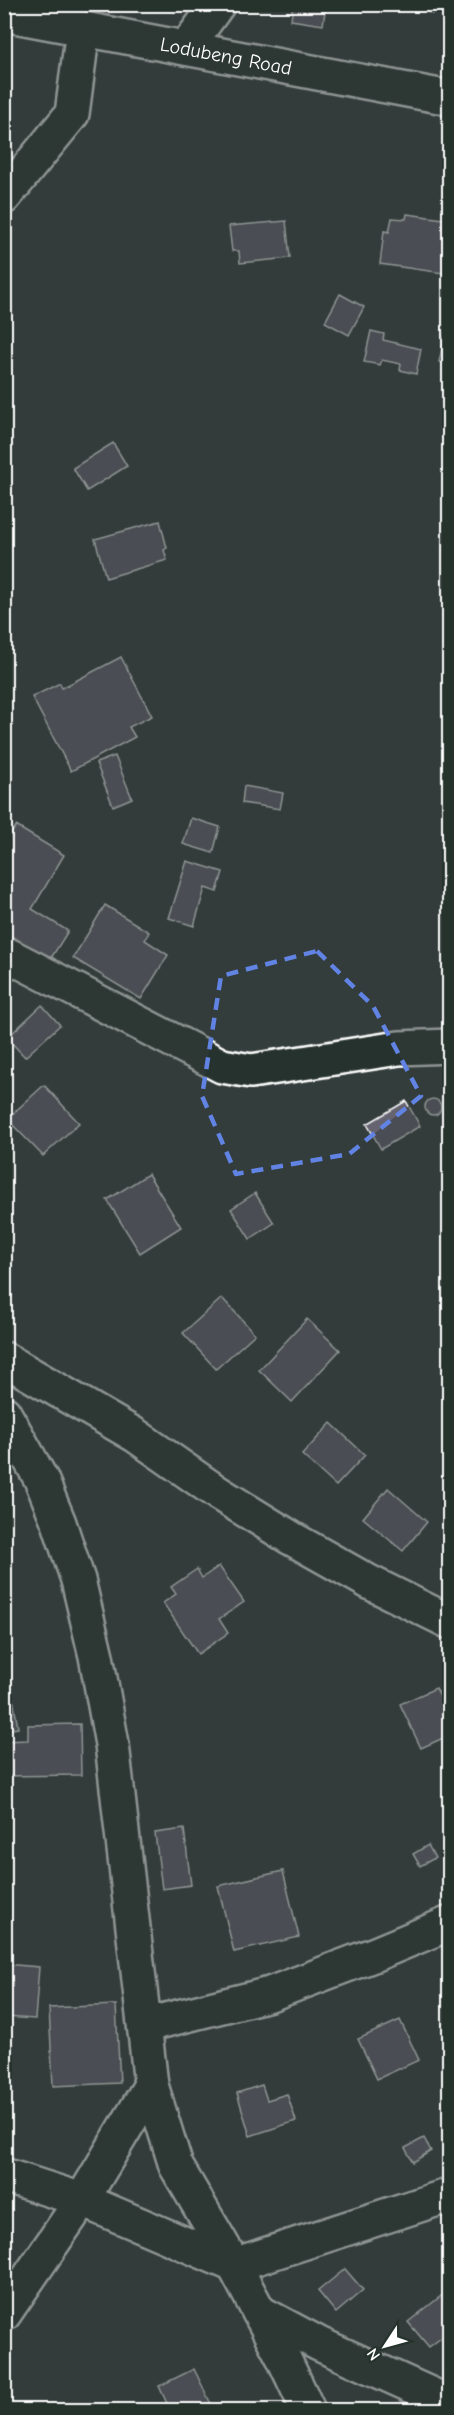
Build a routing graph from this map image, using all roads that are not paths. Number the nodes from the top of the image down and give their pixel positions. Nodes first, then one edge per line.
1 (218, 4) edge
2 (4, 14) edge
3 (83, 29) junction
4 (186, 48) junction
5 (450, 98) edge
6 (4, 197) edge
7 (4, 953) edge
8 (450, 1046) edge
9 (4, 1359) edge
10 (4, 1413) edge
11 (450, 1622) edge
12 (450, 1923) edge
13 (146, 2025) junction
14 (151, 2085) junction
15 (4, 2175) edge
16 (450, 2195) edge
17 (82, 2200) junction
18 (234, 2265) junction
19 (259, 2312) junction
20 (4, 2314) edge
21 (450, 2403) edge
22 (308, 2410) edge

1 - 4 street
2 - 3 street, Lodubeng Road
3 - 4 street, Lodubeng Road
3 - 6 street
4 - 5 street, Lodubeng Road
7 - 8 street
9 - 11 street
10 - 13 street
12 - 13 street
13 - 14 street
14 - 17 street
14 - 18 street
15 - 17 street
16 - 18 street
17 - 18 street
17 - 20 street
18 - 19 street
19 - 21 street
19 - 22 street

